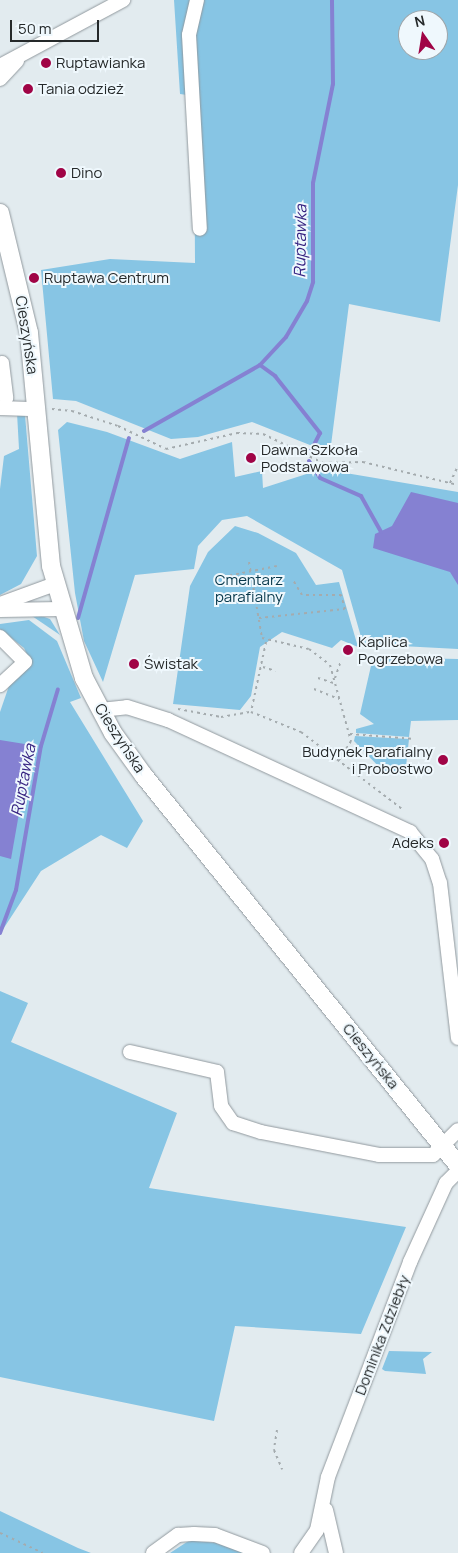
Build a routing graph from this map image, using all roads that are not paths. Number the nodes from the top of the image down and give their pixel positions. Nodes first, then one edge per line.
1 (124, 0) edge
2 (197, 0) edge
3 (20, 59) junction
4 (0, 66) edge
5 (0, 79) edge
6 (0, 213) edge
7 (200, 229) dead end
8 (5, 254) edge
9 (2, 363) dead end
10 (2, 401) edge
11 (29, 408) junction
12 (54, 584) junction
13 (0, 604) edge
14 (0, 610) edge
15 (61, 610) junction
16 (0, 637) edge
17 (0, 685) edge
18 (100, 710) junction
19 (453, 959) edge
20 (458, 1038) edge
21 (130, 1052) dead end
22 (458, 1130) edge
23 (443, 1145) junction
24 (458, 1165) edge
25 (458, 1171) edge
26 (325, 1506) junction
27 (153, 1553) edge
28 (263, 1553) edge
29 (301, 1553) edge
30 (336, 1553) edge

1 - 3 street
2 - 7 street
3 - 4 street
3 - 5 street
6 - 8 main road, Cieszyńska
8 - 11 main road, Cieszyńska
9 - 10 street
10 - 11 street
11 - 12 main road, Cieszyńska
12 - 13 street
12 - 15 main road, Cieszyńska
14 - 15 street
15 - 18 main road, Cieszyńska
16 - 17 street
18 - 19 street
18 - 23 main road, Cieszyńska
19 - 20 street
21 - 23 street
22 - 23 street
23 - 24 main road, Cieszyńska
25 - 26 street, Dominika Zdziebły
26 - 29 street, Dominika Zdziebły
26 - 30 street, Dominika Zdziebły
27 - 28 street

